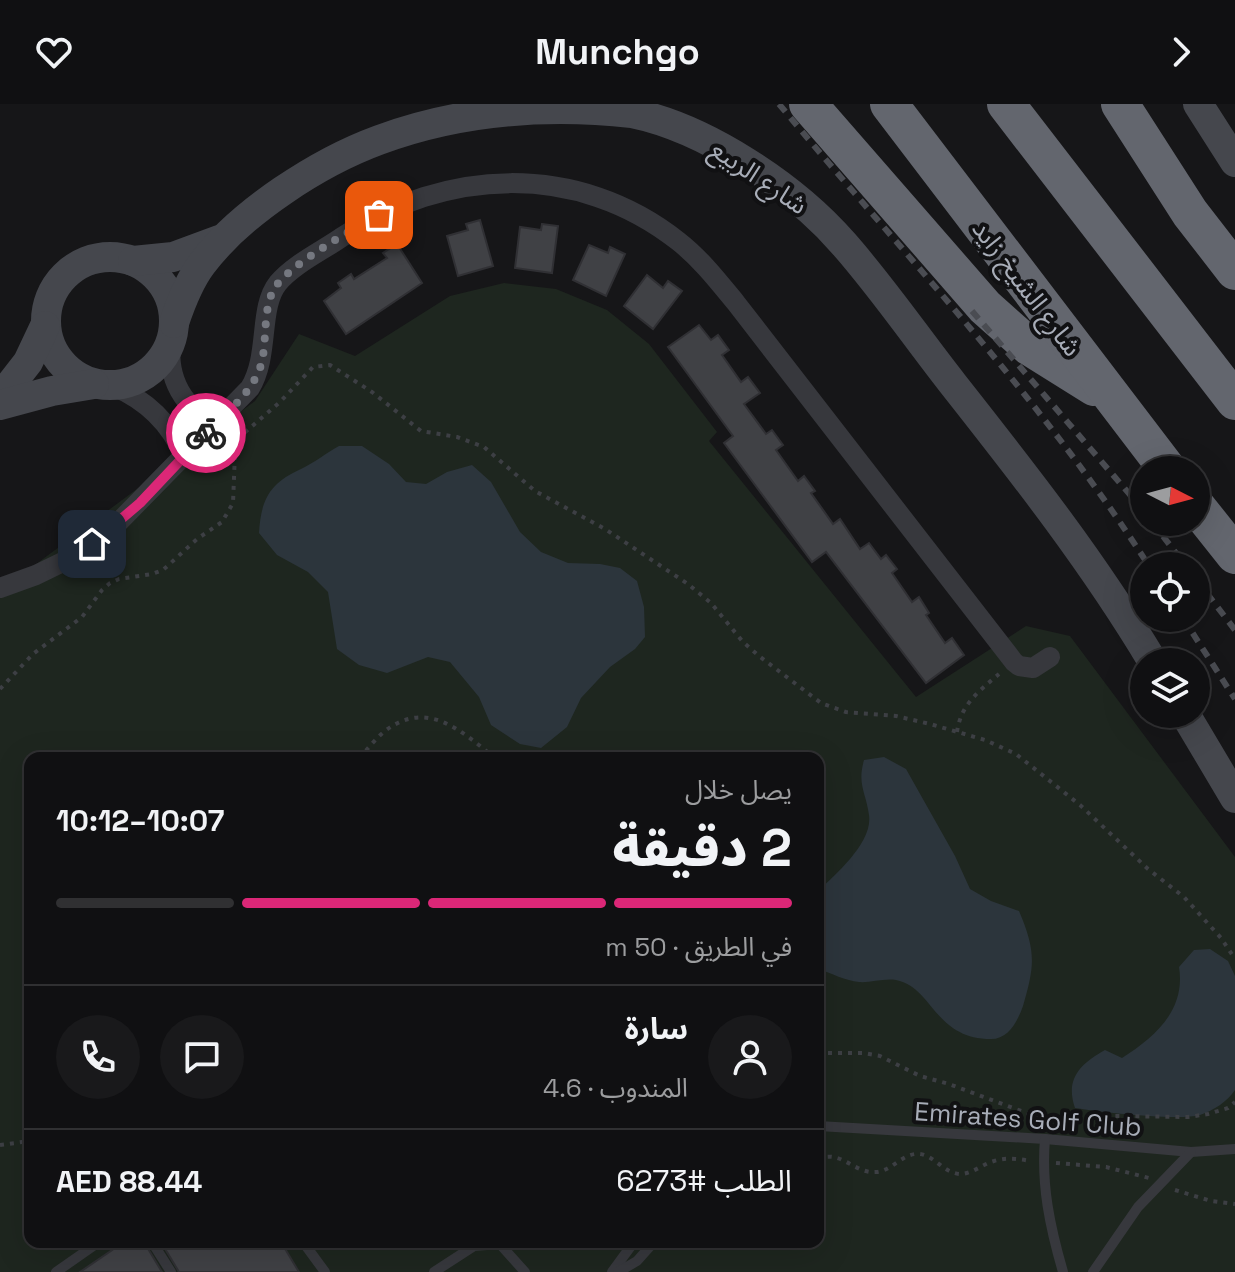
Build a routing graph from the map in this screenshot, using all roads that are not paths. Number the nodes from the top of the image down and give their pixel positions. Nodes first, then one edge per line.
1 (808, 104) edge
2 (889, 104) edge
3 (1006, 104) edge
4 (1095, 104) edge
5 (1120, 104) edge
6 (1198, 104) edge
7 (621, 109) edge
8 (1235, 162) edge
9 (1190, 213) junction
10 (228, 235) junction
11 (133, 261) junction
12 (1235, 271) edge
13 (45, 326) junction
14 (172, 332) junction
15 (103, 385) junction
16 (180, 392) junction
17 (1107, 394) junction
18 (0, 398) edge
19 (1235, 401) edge
20 (0, 405) edge
21 (154, 411) junction
22 (219, 420) junction
23 (184, 456) junction
24 (1157, 456) edge
25 (1210, 524) edge
26 (1235, 555) edge
27 (0, 588) edge
28 (1145, 648) edge
29 (1050, 657) dead end
30 (1193, 728) edge
31 (1235, 798) edge
32 (824, 1126) edge
33 (1045, 1139) junction
34 (1235, 1149) edge
35 (1191, 1152) junction
36 (90, 1248) edge
37 (156, 1248) edge
38 (307, 1248) edge
39 (471, 1248) edge
40 (503, 1248) edge
41 (630, 1248) edge
42 (650, 1248) edge
43 (651, 1248) edge
44 (56, 1272) edge
45 (171, 1272) edge
46 (325, 1272) edge
47 (434, 1272) edge
48 (525, 1272) edge
49 (612, 1272) edge
50 (618, 1272) edge
51 (639, 1272) edge
52 (1063, 1272) edge
53 (1093, 1272) edge

1 - 17 highway
2 - 17 highway, شارع الشيخ زايد
3 - 19 highway
4 - 9 highway
5 - 9 highway
6 - 8 main road
7 - 10 main road, شارع الربيع
7 - 28 main road, شارع الربيع
9 - 12 highway
10 - 11 main road, شارع الربيع
10 - 14 main road, شارع الربيع
11 - 13 main road
11 - 14 main road
13 - 15 main road
13 - 18 main road
14 - 15 main road
14 - 16 street
15 - 20 main road
15 - 21 street
16 - 21 street
16 - 22 street
17 - 24 highway, شارع الشيخ زايد
21 - 23 street
22 - 23 street
22 - 29 street
23 - 27 street
25 - 26 highway
30 - 31 main road
32 - 33 lane, Emirates Golf Club
33 - 35 lane, Emirates Golf Club
33 - 52 lane
34 - 35 lane, Emirates Golf Club
35 - 53 lane
36 - 44 lane
37 - 45 lane
38 - 46 lane
39 - 47 lane
40 - 48 lane
41 - 49 lane
42 - 50 lane
43 - 51 lane

